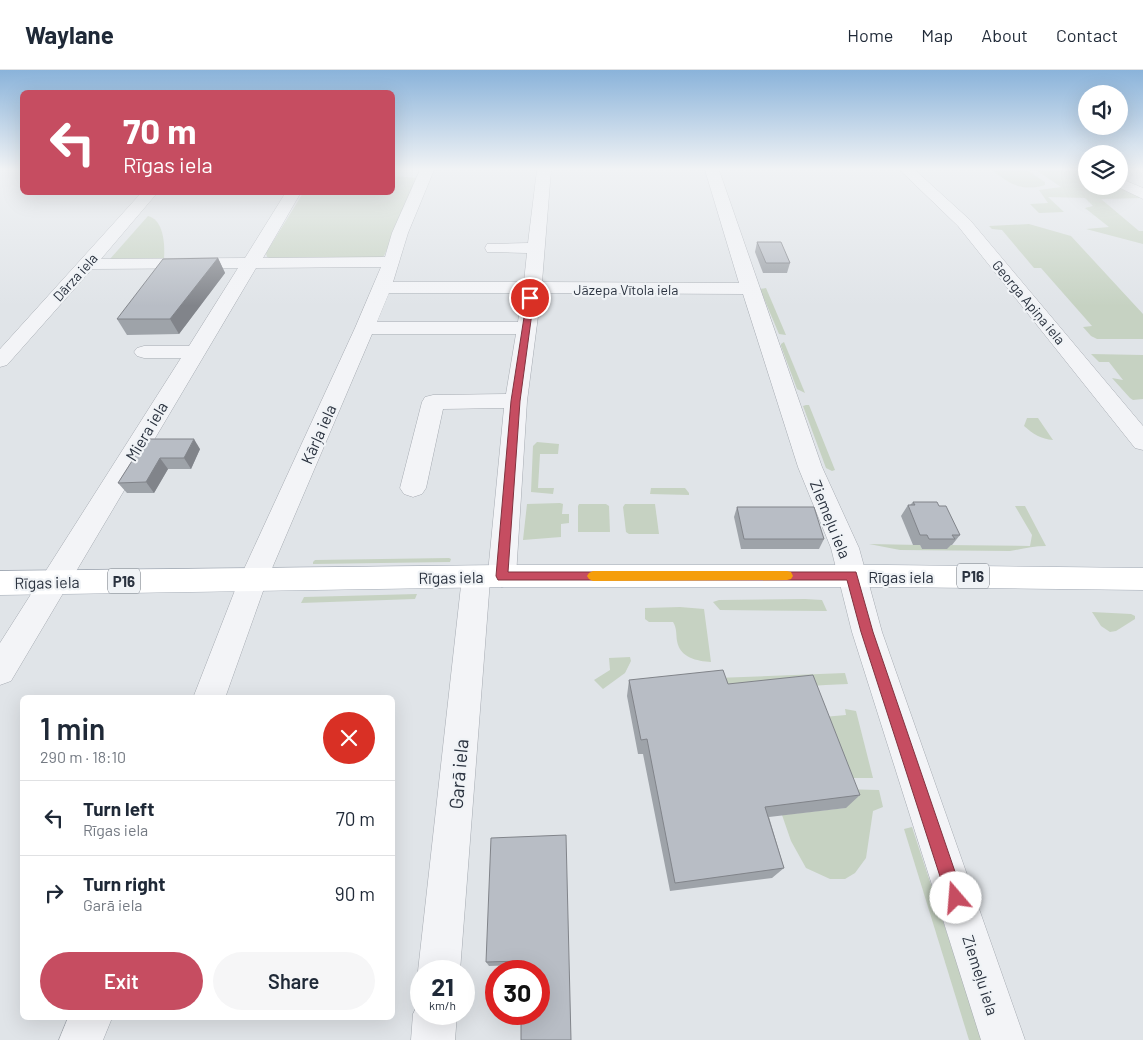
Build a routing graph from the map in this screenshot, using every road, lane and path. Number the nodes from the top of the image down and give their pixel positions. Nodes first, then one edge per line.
1 (130, 215) edge
2 (280, 215) edge
3 (407, 215) edge
4 (539, 215) edge
5 (726, 215) edge
6 (956, 215) edge
7 (493, 248) dead end
8 (536, 248) junction
9 (252, 262) junction
10 (392, 262) junction
11 (86, 264) junction
12 (382, 287) junction
13 (532, 289) junction
14 (750, 290) junction
15 (365, 328) junction
16 (526, 328) junction
17 (9, 340) edge
18 (144, 352) dead end
19 (194, 352) junction
20 (0, 361) edge
21 (516, 401) junction
22 (1143, 442) edge
23 (412, 488) dead end
24 (851, 576) junction
25 (489, 577) junction
26 (1143, 579) edge
27 (253, 580) junction
28 (55, 582) junction
29 (0, 583) edge
30 (0, 671) edge
31 (210, 695) edge
32 (440, 960) edge
33 (89, 1020) edge
34 (435, 1025) edge
35 (81, 1040) edge
36 (433, 1040) edge
37 (1003, 1040) edge

1 - 11 street, Dārza iela
2 - 9 street, Miera iela
3 - 10 street, Kārļa iela
4 - 8 street, Garā iela
5 - 14 street, Ziemeļu iela
6 - 22 street, Georga Apiņa iela
7 - 8 street
8 - 13 street, Garā iela
9 - 10 street
9 - 11 street
9 - 19 street, Miera iela
10 - 12 street, Kārļa iela
11 - 17 street, Dārza iela
12 - 13 street, Jāzepa Vītola iela
12 - 15 street, Kārļa iela
13 - 14 street, Jāzepa Vītola iela
13 - 16 street, Garā iela
14 - 24 street, Ziemeļu iela
15 - 16 street
15 - 27 street, Kārļa iela
16 - 21 street, Garā iela
17 - 20 street, Dārza iela
18 - 19 street
19 - 28 street, Miera iela
21 - 23 street
21 - 25 street, Garā iela
24 - 25 main road, Rīgas iela / P16
24 - 26 main road, Rīgas iela / P16
24 - 37 street, Ziemeļu iela
25 - 27 main road, Rīgas iela / P16
25 - 32 street, Garā iela
27 - 28 main road, Rīgas iela / P16
27 - 31 street, Kārļa iela
28 - 29 main road, Rīgas iela / P16
28 - 30 street, Miera iela
33 - 35 street
34 - 36 street

